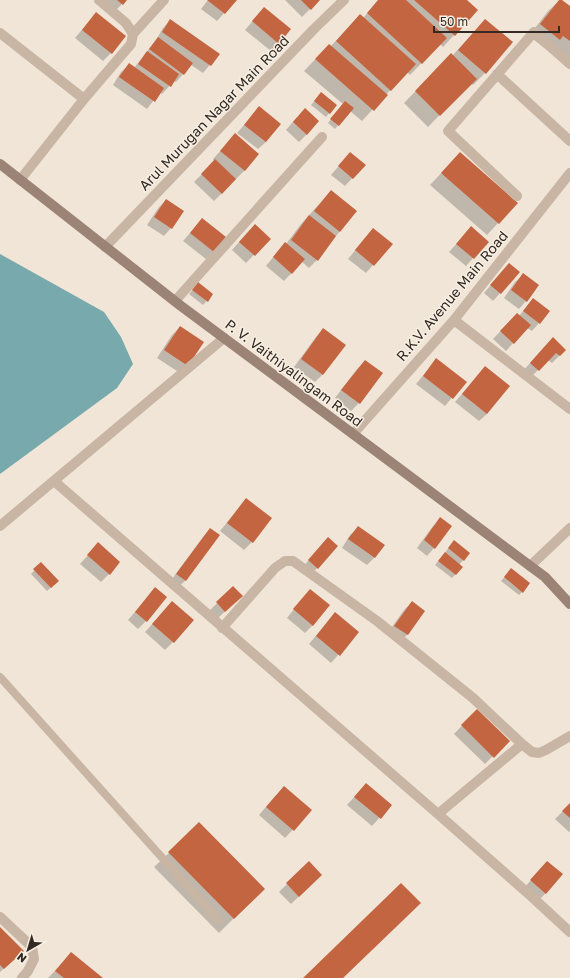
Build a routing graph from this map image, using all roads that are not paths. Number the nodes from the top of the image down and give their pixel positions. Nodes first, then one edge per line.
1 (99, 0) edge
2 (164, 0) edge
3 (344, 0) edge
4 (0, 33) edge
5 (133, 34) junction
6 (570, 64) edge
7 (497, 74) junction
8 (84, 99) junction
9 (322, 137) dead end
10 (570, 141) edge
11 (0, 164) edge
12 (570, 173) edge
13 (20, 180) junction
14 (517, 196) dead end
15 (105, 247) junction
16 (175, 301) junction
17 (454, 320) junction
18 (224, 338) junction
19 (570, 409) edge
20 (353, 434) junction
21 (54, 481) junction
22 (0, 526) edge
23 (570, 528) edge
24 (530, 566) junction
25 (169, 581) junction
26 (162, 589) dead end
27 (570, 604) edge
28 (222, 628) junction
29 (0, 677) edge
30 (568, 741) edge
31 (522, 744) junction
32 (438, 814) junction
33 (0, 917) edge
34 (218, 920) dead end
35 (570, 932) edge
36 (22, 978) edge

1 - 5 street
2 - 5 street
3 - 15 street, Arul Murugan Nagar Main Road
4 - 8 street
5 - 8 street
6 - 7 street
7 - 10 street
7 - 14 street
8 - 13 street
9 - 16 street
11 - 13 street, P. V. Vaithiyalingam Road
12 - 17 street, R.K.V. Avenue Main Road
13 - 15 street, P. V. Vaithiyalingam Road
15 - 16 street, P. V. Vaithiyalingam Road
16 - 18 street, P. V. Vaithiyalingam Road
17 - 19 street
17 - 20 street, R.K.V. Avenue Main Road
18 - 20 street, P. V. Vaithiyalingam Road
18 - 21 street
20 - 24 street, P. V. Vaithiyalingam Road
21 - 22 street
21 - 25 street
23 - 24 street
24 - 27 street, P. V. Vaithiyalingam Road
25 - 26 street
25 - 28 street
28 - 31 street
28 - 32 street
29 - 34 lane
30 - 31 street
31 - 32 street
32 - 35 street
33 - 36 street

